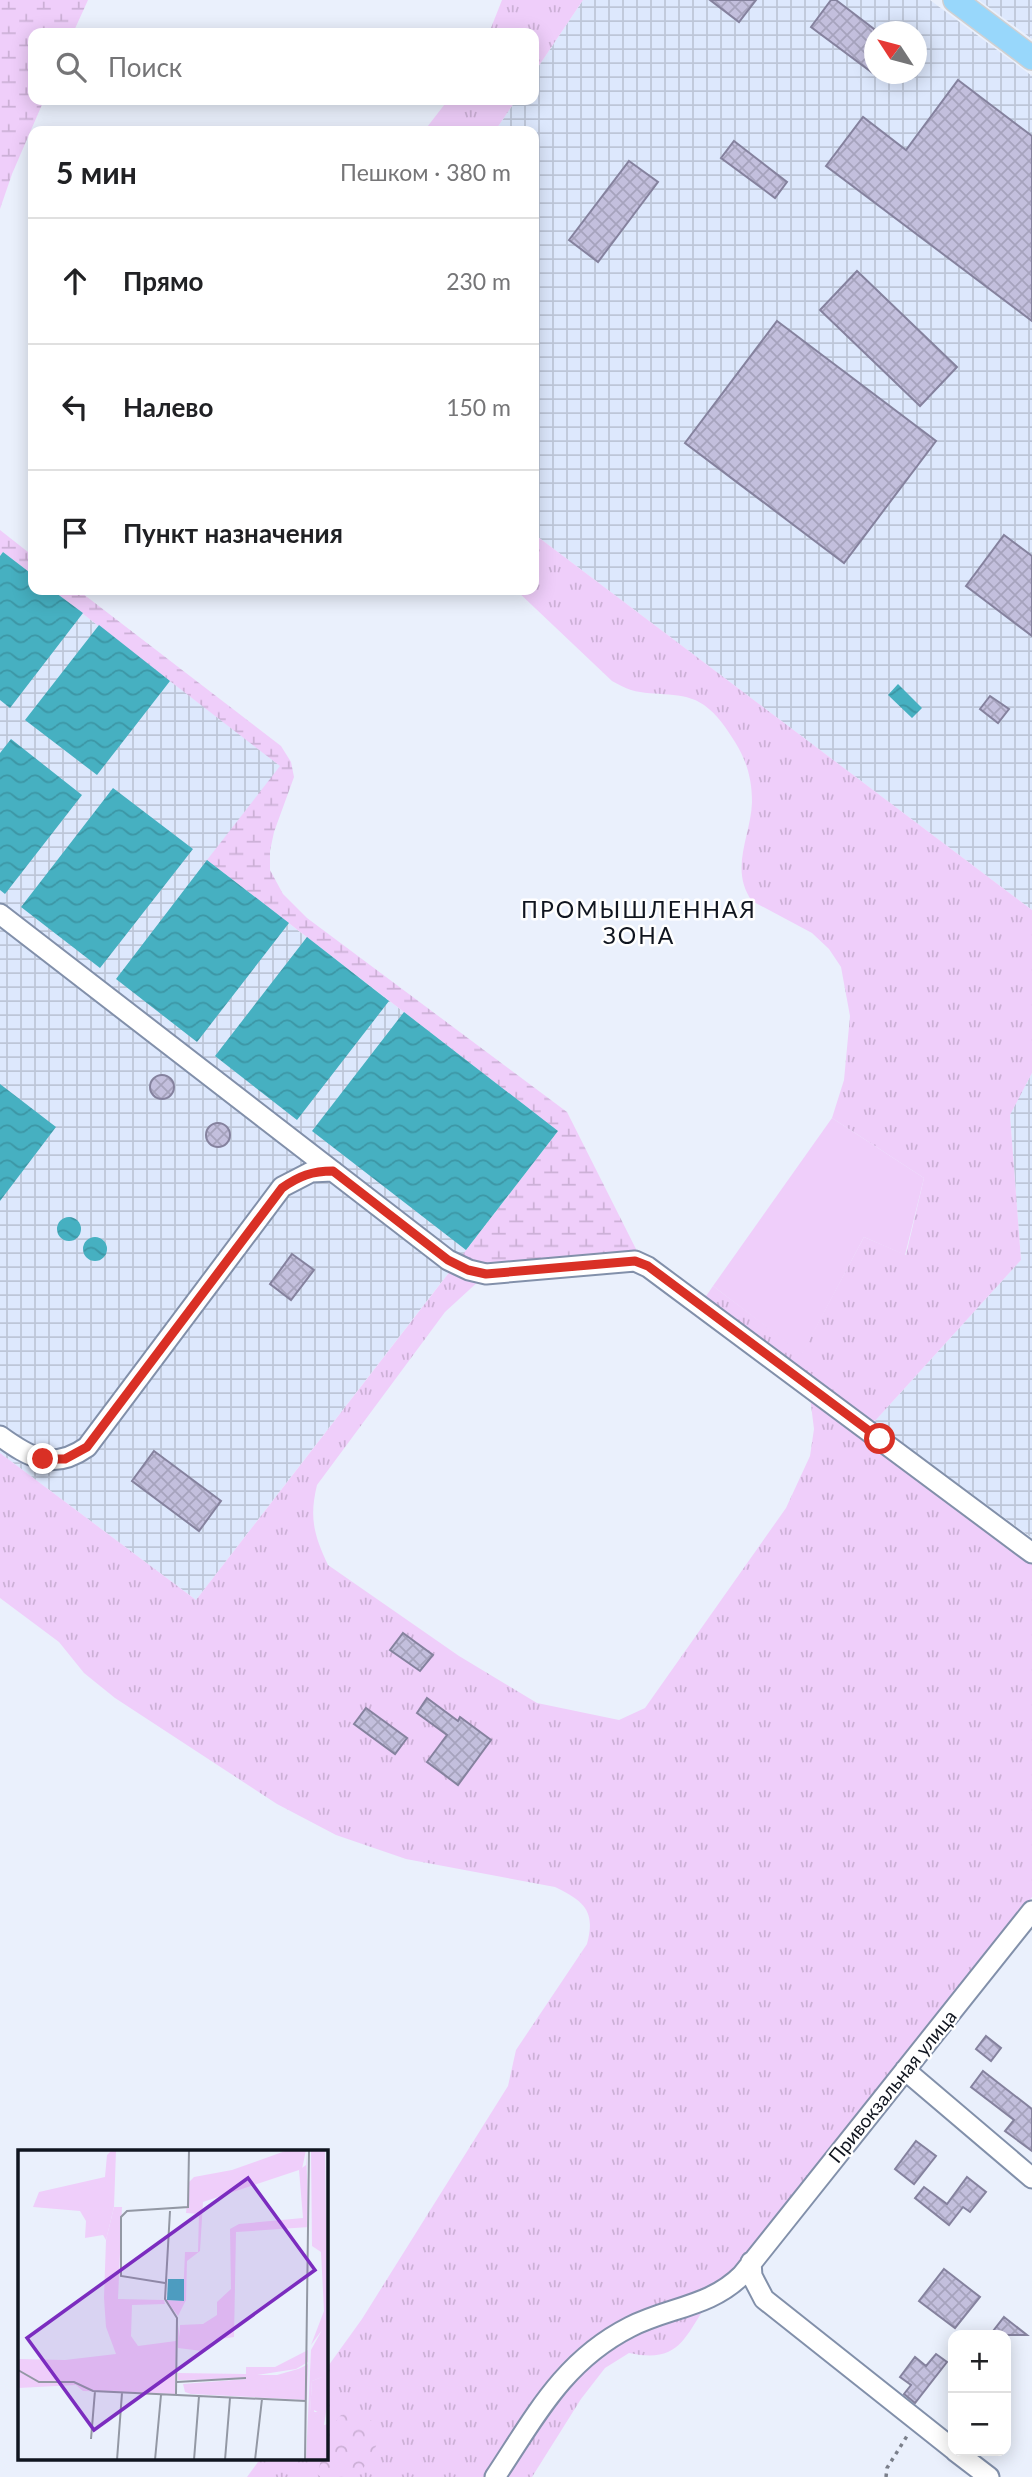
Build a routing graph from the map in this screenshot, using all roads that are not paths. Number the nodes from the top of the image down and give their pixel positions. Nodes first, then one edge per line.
1 (955, 0) edge
2 (1032, 58) edge
3 (0, 914) edge
4 (333, 1171) junction
5 (0, 1436) edge
6 (1032, 1553) edge
7 (1032, 1911) edge
8 (905, 2070) junction
9 (1032, 2178) edge
10 (751, 2262) junction
11 (948, 2445) edge
12 (962, 2456) edge
13 (495, 2477) edge
14 (989, 2477) edge

1 - 2 main road
3 - 4 street
4 - 5 street
4 - 6 street
7 - 8 street, Привокзальная улица
8 - 9 street
8 - 10 street, Привокзальная улица
10 - 11 street
10 - 13 street, Привокзальная улица
12 - 14 street

